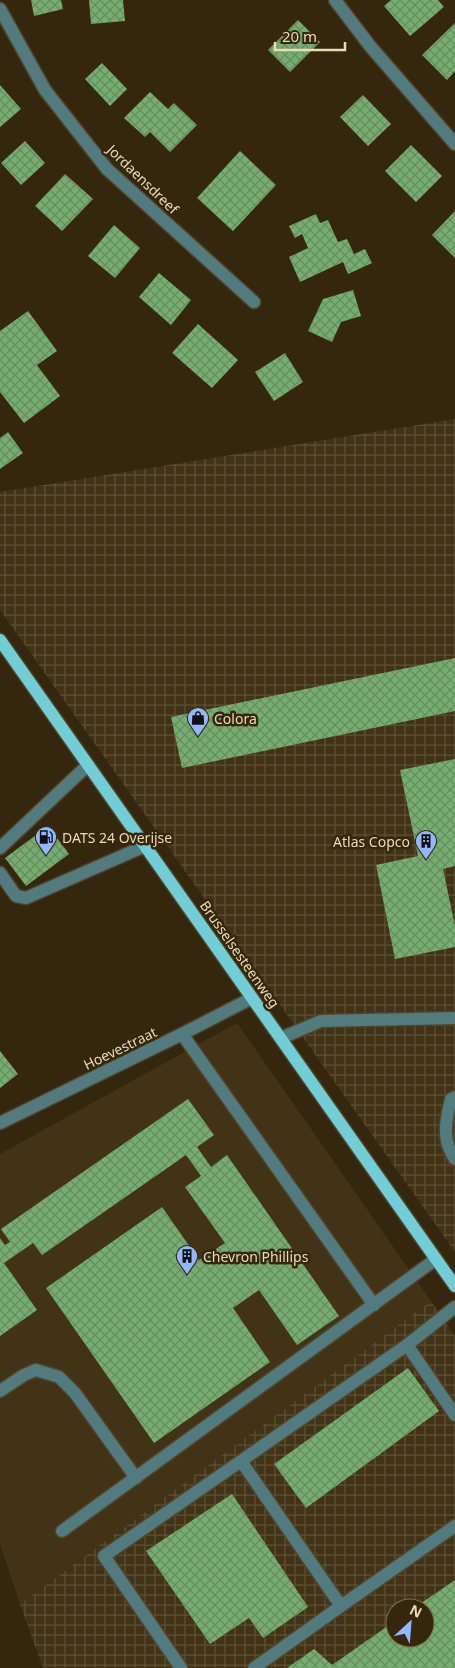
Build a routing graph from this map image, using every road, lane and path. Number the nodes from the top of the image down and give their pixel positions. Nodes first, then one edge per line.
1 (335, 0) edge
2 (0, 9) edge
3 (455, 144) edge
4 (254, 302) dead end
5 (0, 640) edge
6 (88, 766) junction
7 (145, 846) junction
8 (0, 848) edge
9 (0, 873) edge
10 (252, 998) junction
11 (455, 1018) edge
12 (182, 1034) junction
13 (281, 1038) junction
14 (455, 1096) edge
15 (0, 1123) edge
16 (452, 1145) edge
17 (455, 1158) edge
18 (436, 1259) junction
19 (455, 1286) edge
20 (374, 1305) junction
21 (455, 1307) edge
22 (407, 1345) junction
23 (0, 1390) edge
24 (455, 1415) edge
25 (241, 1460) junction
26 (136, 1478) junction
27 (455, 1526) edge
28 (62, 1531) dead end
29 (341, 1606) junction
30 (181, 1668) edge
31 (254, 1668) edge

1 - 3 street
2 - 4 street, Jordaensdreef
5 - 6 main road, Brusselsesteenweg
6 - 7 main road, Brusselsesteenweg
6 - 8 street
7 - 9 street
7 - 10 main road, Brusselsesteenweg
10 - 12 street, Hoevestraat
10 - 13 main road, Brusselsesteenweg
11 - 13 street
12 - 15 street, Hoevestraat
12 - 20 street
13 - 18 main road, Brusselsesteenweg
14 - 16 street
16 - 17 street
18 - 19 main road, Brusselsesteenweg
18 - 20 street
20 - 26 street
21 - 22 street
22 - 24 street
22 - 25 street
23 - 26 street
25 - 29 street
25 - 30 street
26 - 28 street
27 - 29 street
29 - 31 street

